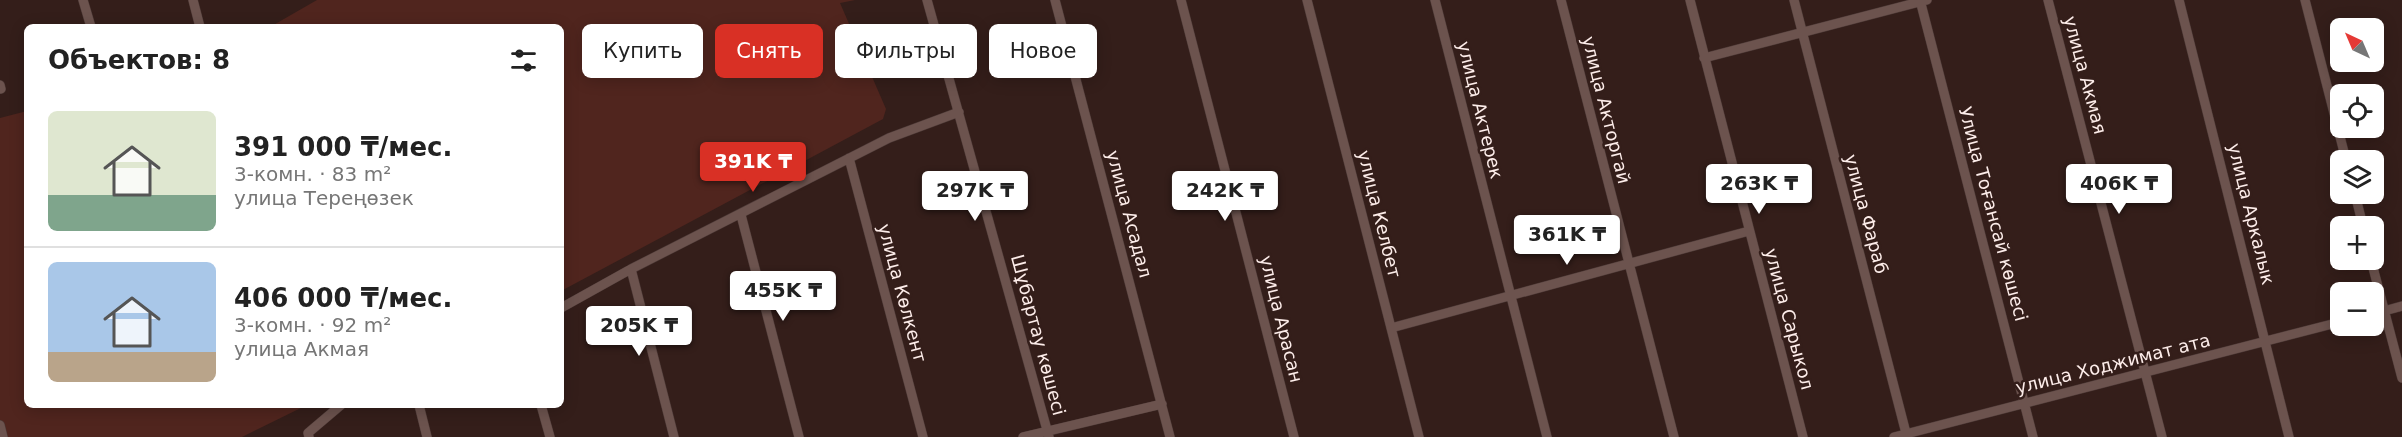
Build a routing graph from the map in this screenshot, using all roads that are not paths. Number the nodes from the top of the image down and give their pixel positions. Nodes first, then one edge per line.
1 (83, 0) edge
2 (193, 0) edge
3 (927, 0) edge
4 (1055, 0) edge
5 (1180, 0) edge
6 (1307, 0) edge
7 (1435, 0) edge
8 (1561, 0) edge
9 (1690, 0) edge
10 (1794, 0) edge
11 (2048, 0) edge
12 (2179, 0) edge
13 (2305, 0) edge
14 (1923, 1) edge
15 (90, 24) edge
16 (199, 24) edge
17 (1802, 33) junction
18 (1704, 58) junction
19 (959, 112) junction
20 (2343, 150) edge
21 (849, 158) junction
22 (741, 214) junction
23 (1749, 231) junction
24 (1628, 262) junction
25 (631, 269) junction
26 (2375, 270) edge
27 (1511, 296) junction
28 (564, 306) edge
29 (2402, 306) edge
30 (2385, 311) junction
31 (2330, 325) edge
32 (1391, 328) junction
33 (2266, 342) junction
34 (2146, 373) junction
35 (2402, 378) edge
36 (2025, 402) junction
37 (1162, 404) junction
38 (338, 408) edge
39 (420, 408) edge
40 (542, 408) edge
41 (0, 425) edge
42 (1048, 434) edge
43 (308, 435) edge
44 (1907, 435) edge
45 (3, 437) edge
46 (427, 437) edge
47 (550, 437) edge
48 (674, 437) edge
49 (799, 437) edge
50 (923, 437) edge
51 (1023, 437) edge
52 (1170, 437) edge
53 (1294, 437) edge
54 (1419, 437) edge
55 (1547, 437) edge
56 (1674, 437) edge
57 (1803, 437) edge
58 (1894, 437) edge
59 (2033, 437) edge
60 (2162, 437) edge
61 (2289, 437) edge

1 - 15 street
2 - 16 street
3 - 19 street, Шұбартау көшесі
4 - 37 street, улица Асадал
5 - 53 street, улица Арасан
6 - 32 street, улица Келбет
7 - 27 street, улица Актерек
8 - 24 street, улица Акторгай
9 - 18 street, улица Сарыкол
10 - 17 street, улица Фараб
11 - 34 street, улица Акмая
12 - 33 street, улица Аркалык
13 - 20 street
14 - 17 street
14 - 36 street, Улица Тоғансай көшесі
17 - 18 street
17 - 44 street, улица Фараб
18 - 23 street, улица Сарыкол
19 - 21 street
19 - 42 street, Шұбартау көшесі
21 - 22 street
21 - 50 street, улица Көлкент
22 - 25 street
22 - 49 street
23 - 24 street
23 - 57 street, улица Сарыкол
24 - 27 street
24 - 56 street, улица Акторгай
25 - 28 street
25 - 48 street
26 - 30 street
27 - 32 street
27 - 55 street, улица Актерек
29 - 30 street
30 - 35 street
31 - 33 street, улица Ходжимат ата
32 - 54 street, улица Келбет
33 - 34 street, улица Ходжимат ата
33 - 61 street, улица Аркалык
34 - 36 street, улица Ходжимат ата
34 - 60 street, улица Акмая
36 - 44 street, улица Ходжимат ата
36 - 59 street, Улица Тоғансай көшесі
37 - 42 street
37 - 52 street, улица Асадал
38 - 43 street
39 - 46 street
40 - 47 street
41 - 45 street
42 - 51 street
44 - 58 street, улица Ходжимат ата

